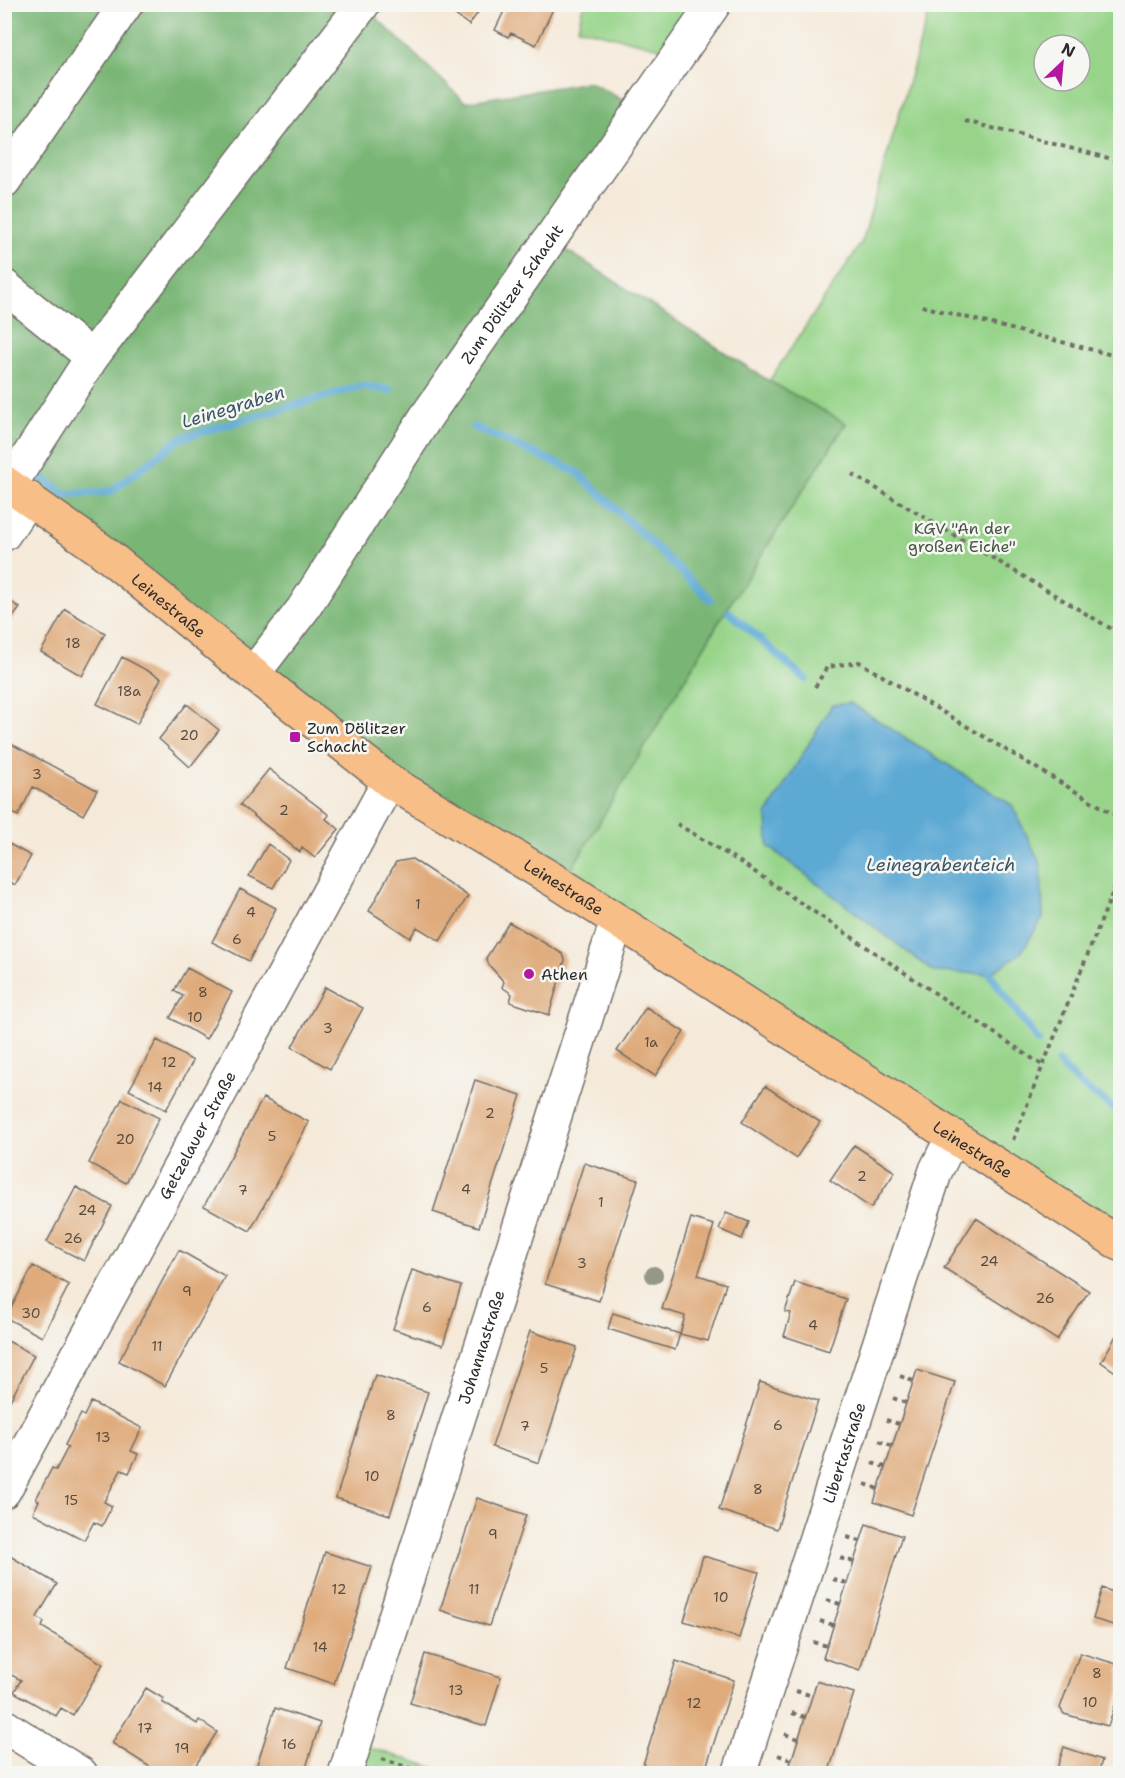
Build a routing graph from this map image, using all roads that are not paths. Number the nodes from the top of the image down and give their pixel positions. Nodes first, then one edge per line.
1 (126, 4) edge
2 (363, 4) edge
3 (714, 4) edge
4 (4, 181) edge
5 (4, 286) edge
6 (92, 357) junction
7 (18, 479) edge
8 (4, 534) edge
9 (253, 674) junction
10 (389, 781) junction
11 (616, 921) junction
12 (953, 1136) junction
13 (1120, 1244) edge
14 (4, 1491) edge
15 (4, 1726) edge
16 (348, 1762) edge
17 (81, 1773) edge
18 (739, 1773) edge

1 - 4 street
2 - 6 street
3 - 9 street, Zum Dölitzer Schacht
5 - 6 street
6 - 7 street
7 - 8 street
7 - 9 main road, Leinestraße
9 - 10 main road, Leinestraße
10 - 11 main road, Leinestraße
10 - 14 street, Getzelauer Straße
11 - 12 main road, Leinestraße
11 - 16 street, Johannastraße
12 - 13 main road, Leinestraße
12 - 18 street, Libertastraße
15 - 17 street

